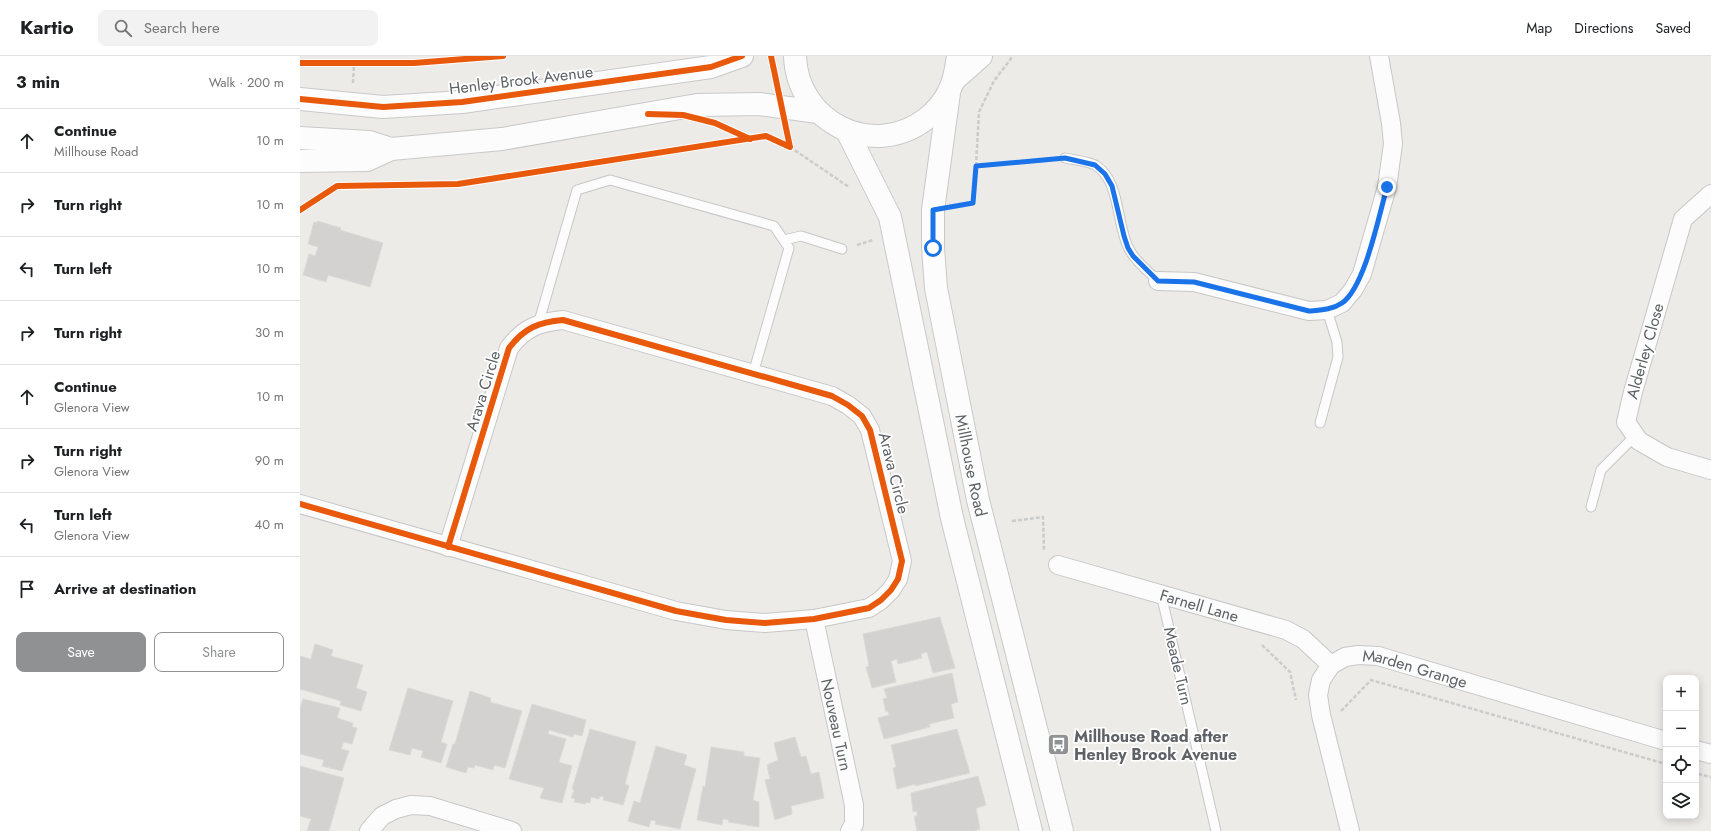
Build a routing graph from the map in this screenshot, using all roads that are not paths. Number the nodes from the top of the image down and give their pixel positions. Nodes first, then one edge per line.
1 (742, 56) edge
2 (795, 56) edge
3 (958, 56) edge
4 (982, 56) edge
5 (1378, 56) edge
6 (951, 86) junction
7 (300, 99) edge
8 (818, 112) junction
9 (847, 131) junction
10 (300, 138) edge
11 (391, 148) junction
12 (1065, 158) road end
13 (301, 162) edge
14 (1711, 194) edge
15 (784, 240) junction
16 (842, 249) dead end
17 (1158, 281) joint
18 (1327, 310) junction
19 (538, 325) junction
20 (753, 374) junction
21 (1320, 423) dead end
22 (1635, 436) junction
23 (1711, 470) edge
24 (300, 504) edge
25 (1591, 507) dead end
26 (448, 547) junction
27 (1058, 565) dead end
28 (1161, 594) junction
29 (814, 619) junction
30 (1331, 665) junction
31 (1663, 740) edge
32 (1699, 751) edge
33 (1711, 754) edge
34 (369, 831) edge
35 (512, 831) edge
36 (850, 831) edge
37 (1031, 831) edge
38 (1062, 831) edge
39 (1216, 831) edge
40 (1350, 831) edge

1 - 7 main road, Henley Brook Avenue
2 - 8 main road
3 - 6 main road, Millhouse Road
4 - 6 main road
5 - 18 street
6 - 9 main road
6 - 38 main road, Millhouse Road
8 - 9 main road
8 - 11 main road
9 - 37 main road, Millhouse Road
10 - 11 main road
11 - 13 main road
12 - 17 lane
14 - 22 street, Alderley Close
15 - 16 lane
15 - 19 lane
15 - 20 lane
17 - 18 street
18 - 21 lane
19 - 20 street, Arava Circle
19 - 26 street, Arava Circle
20 - 29 street, Arava Circle
22 - 23 street, Alderley Close
22 - 25 lane
24 - 26 street, Arava Circle
26 - 29 street, Arava Circle
27 - 28 street, Farnell Lane
28 - 30 street, Farnell Lane
28 - 39 lane, Meade Turn
29 - 36 street, Nouveau Turn
30 - 31 street, Marden Grange
30 - 40 street
32 - 33 street
34 - 35 street

